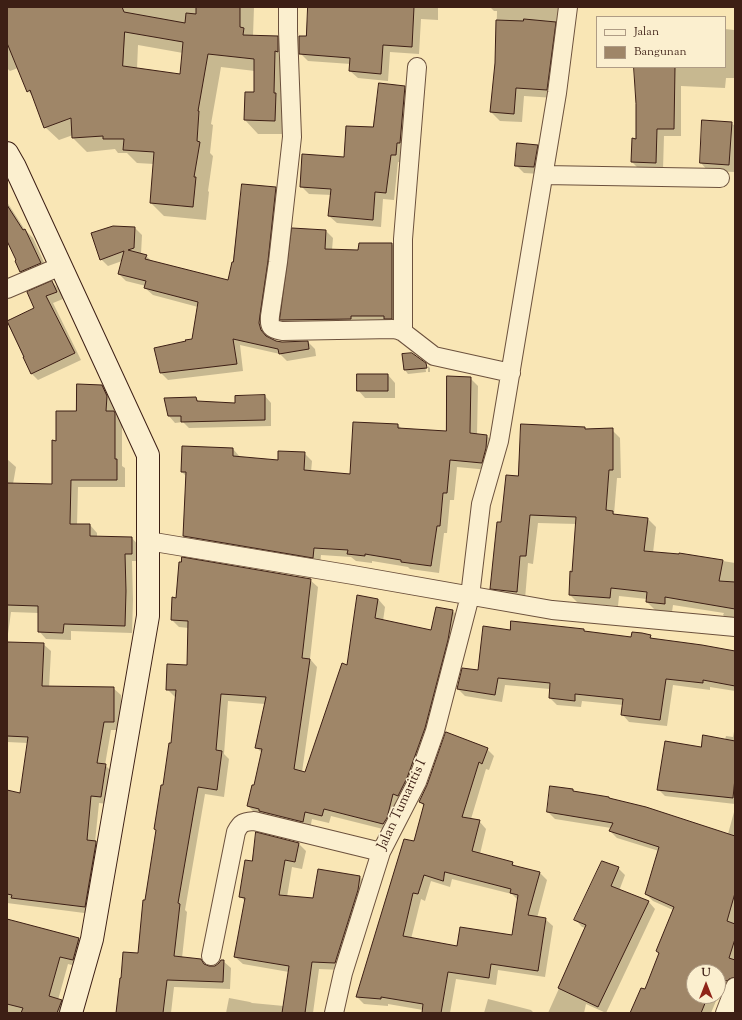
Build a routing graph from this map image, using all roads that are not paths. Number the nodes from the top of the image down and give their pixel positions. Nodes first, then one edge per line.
1 (288, 7) edge
2 (568, 7) edge
3 (417, 67) dead end
4 (7, 153) edge
5 (544, 175) junction
6 (720, 178) dead end
7 (60, 266) junction
8 (7, 289) edge
9 (402, 332) junction
10 (511, 372) junction
11 (148, 541) junction
12 (470, 596) junction
13 (735, 627) edge
14 (381, 852) junction
15 (212, 956) dead end
16 (735, 987) edge
17 (71, 1013) edge
18 (334, 1013) edge
19 (725, 1013) edge

1 - 9 street
2 - 5 street, Jalan Tumaritis I
3 - 9 street
4 - 7 street
5 - 6 street
5 - 10 street, Jalan Tumaritis I
7 - 8 street
7 - 11 street
9 - 10 street
10 - 12 street, Jalan Tumaritis I
11 - 12 street
11 - 17 street
12 - 13 street
12 - 14 street, Jalan Tumaritis I
14 - 15 street
14 - 18 street, Jalan Tumaritis I
16 - 19 street

